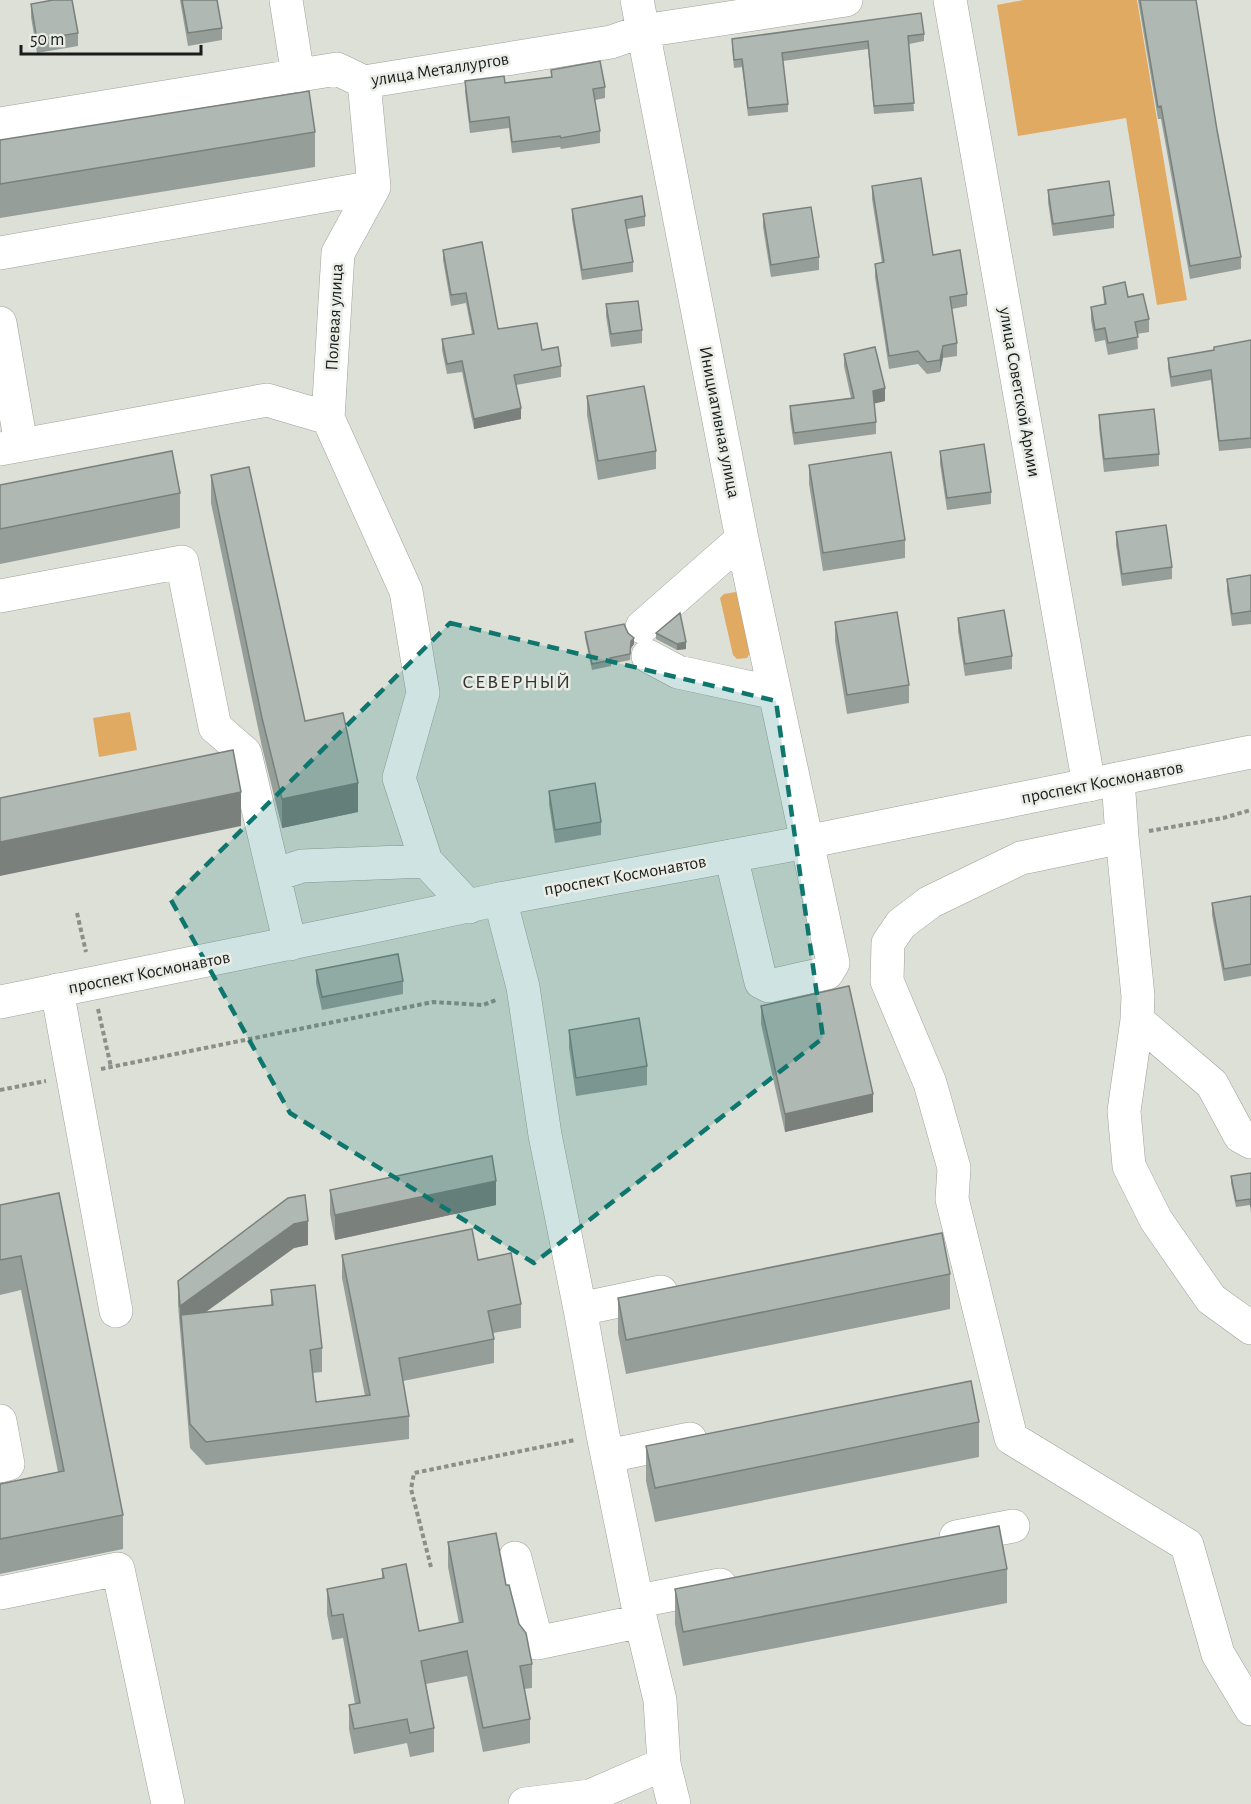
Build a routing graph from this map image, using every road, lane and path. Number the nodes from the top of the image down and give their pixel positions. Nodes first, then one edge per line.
1 (286, 0) edge
2 (637, 0) edge
3 (846, 0) edge
4 (950, 0) edge
5 (643, 32) junction
6 (298, 76) junction
7 (364, 82) junction
8 (0, 124) edge
9 (374, 187) junction
10 (0, 253) edge
11 (0, 323) edge
12 (328, 418) junction
13 (10, 446) edge
14 (742, 539) junction
15 (0, 596) edge
16 (775, 693) junction
17 (1251, 752) edge
18 (245, 753) junction
19 (210, 760) edge
20 (1104, 782) junction
21 (1251, 810) edge
22 (1122, 837) junction
23 (806, 842) junction
24 (731, 856) junction
25 (426, 861) junction
26 (274, 875) junction
27 (500, 898) junction
28 (469, 907) junction
29 (78, 914) dead end
30 (290, 944) junction
31 (86, 952) dead end
32 (522, 987) junction
33 (57, 990) junction
34 (0, 1002) edge
35 (98, 1006) dead end
36 (1137, 1020) junction
37 (111, 1067) junction
38 (73, 1075) junction
39 (0, 1090) edge
40 (1251, 1142) edge
41 (694, 1286) edge
42 (580, 1309) junction
43 (116, 1311) dead end
44 (1251, 1328) edge
45 (0, 1421) edge
46 (713, 1434) edge
47 (605, 1445) junction
48 (0, 1466) edge
49 (1013, 1526) dead end
50 (931, 1542) edge
51 (514, 1558) dead end
52 (430, 1567) dead end
53 (744, 1580) edge
54 (0, 1593) edge
55 (640, 1611) junction
56 (1251, 1709) edge
57 (664, 1764) junction
58 (168, 1804) edge
59 (525, 1804) edge
60 (674, 1804) edge

1 - 6 street
2 - 5 street, Инициативная улица
3 - 5 street, улица Металлургов
4 - 20 street, улица Советской Армии
5 - 7 street, улица Металлургов
5 - 14 street, Инициативная улица
6 - 7 street, улица Металлургов
6 - 8 street, улица Металлургов
7 - 9 street
9 - 10 street
9 - 12 street, Полевая улица
11 - 13 street
12 - 13 street
12 - 25 street
14 - 16 street, Инициативная улица
14 - 16 street
15 - 18 street
16 - 23 street, Инициативная улица
17 - 20 street, проспект Космонавтов
18 - 19 street
18 - 26 street
20 - 22 street, улица Советской Армии
20 - 23 street, проспект Космонавтов
21 - 22 path
22 - 36 street, улица Советской Армии
22 - 56 street
23 - 24 street, проспект Космонавтов
23 - 24 street, Инициативная улица
24 - 27 street, проспект Космонавтов
25 - 26 street
25 - 28 street
26 - 30 street
27 - 28 street, проспект Космонавтов
27 - 32 street
28 - 30 street, проспект Космонавтов
29 - 31 path
30 - 33 street, проспект Космонавтов
32 - 37 path
32 - 42 street
33 - 34 street, проспект Космонавтов
33 - 38 street
35 - 37 path
36 - 40 street
36 - 44 street, улица Советской Армии
37 - 38 path
38 - 39 path
38 - 43 street
41 - 42 street
42 - 47 street
45 - 48 street
46 - 47 street
47 - 52 path
47 - 55 street
49 - 50 street
51 - 55 street
53 - 55 street
54 - 58 street
55 - 57 street
57 - 59 street
57 - 60 street

